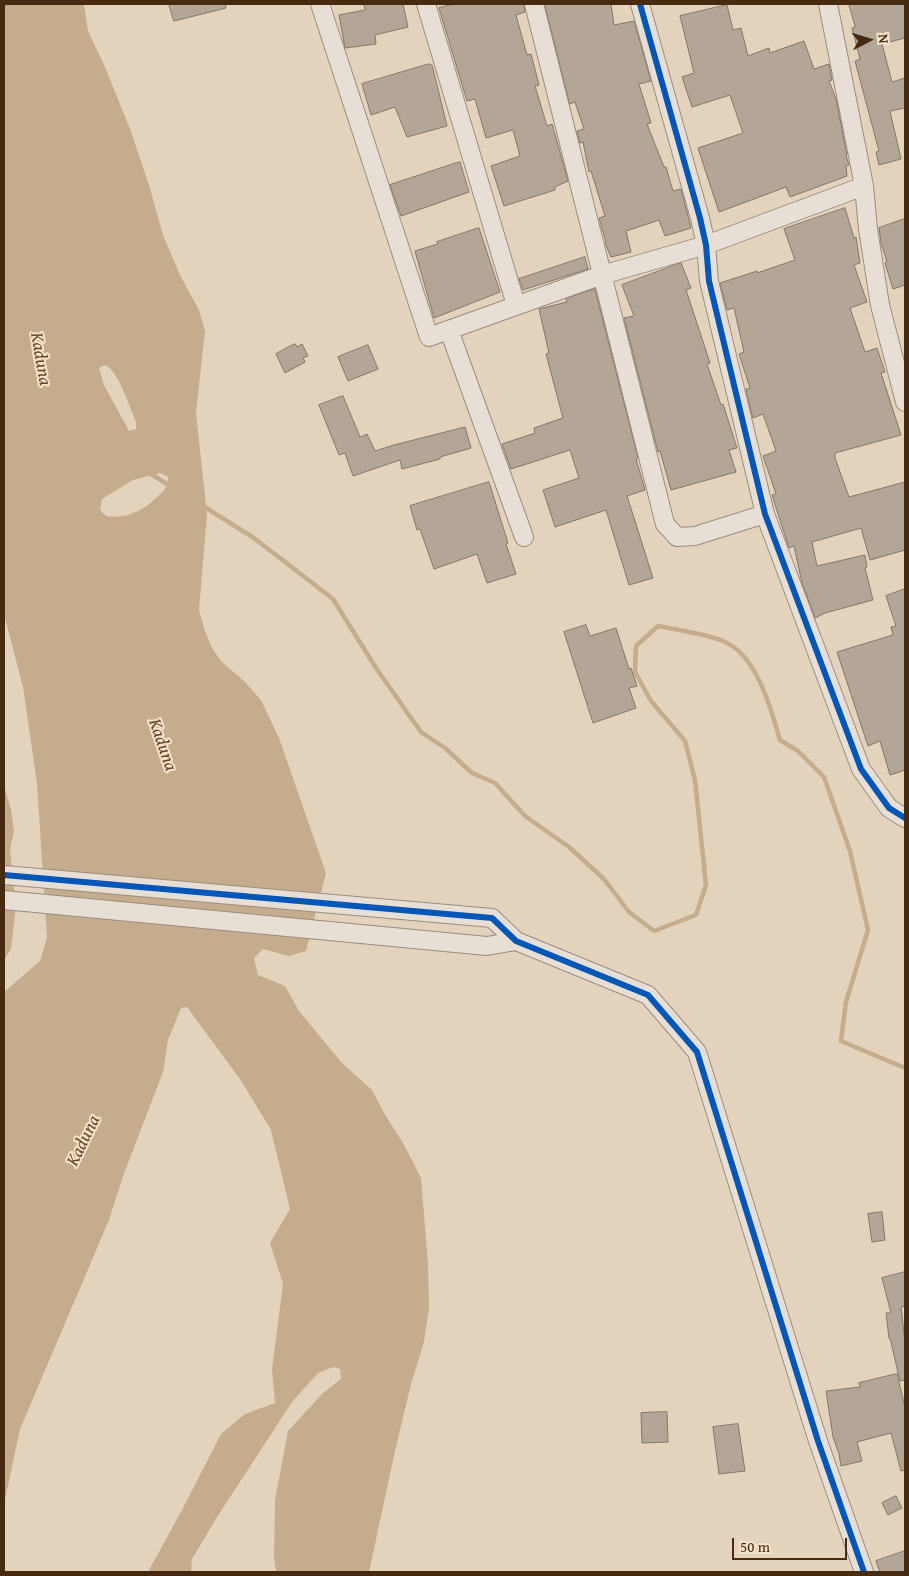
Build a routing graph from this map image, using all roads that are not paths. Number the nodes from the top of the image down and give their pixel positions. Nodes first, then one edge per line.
1 (320, 4) edge
2 (426, 4) edge
3 (534, 4) edge
4 (640, 4) edge
5 (828, 4) edge
6 (864, 186) junction
7 (706, 245) junction
8 (602, 275) junction
9 (516, 305) junction
10 (449, 330) junction
11 (905, 402) edge
12 (765, 514) junction
13 (524, 537) dead end
14 (905, 818) edge
15 (4, 876) edge
16 (4, 900) edge
17 (516, 941) junction
18 (864, 1572) edge

1 - 10 street
2 - 9 street
3 - 8 street
4 - 7 street
5 - 6 street
6 - 7 street
6 - 11 street
7 - 8 street
7 - 12 street
8 - 9 street
8 - 12 street
9 - 10 street
10 - 13 street
12 - 14 street
15 - 17 street
16 - 17 street
17 - 18 street

